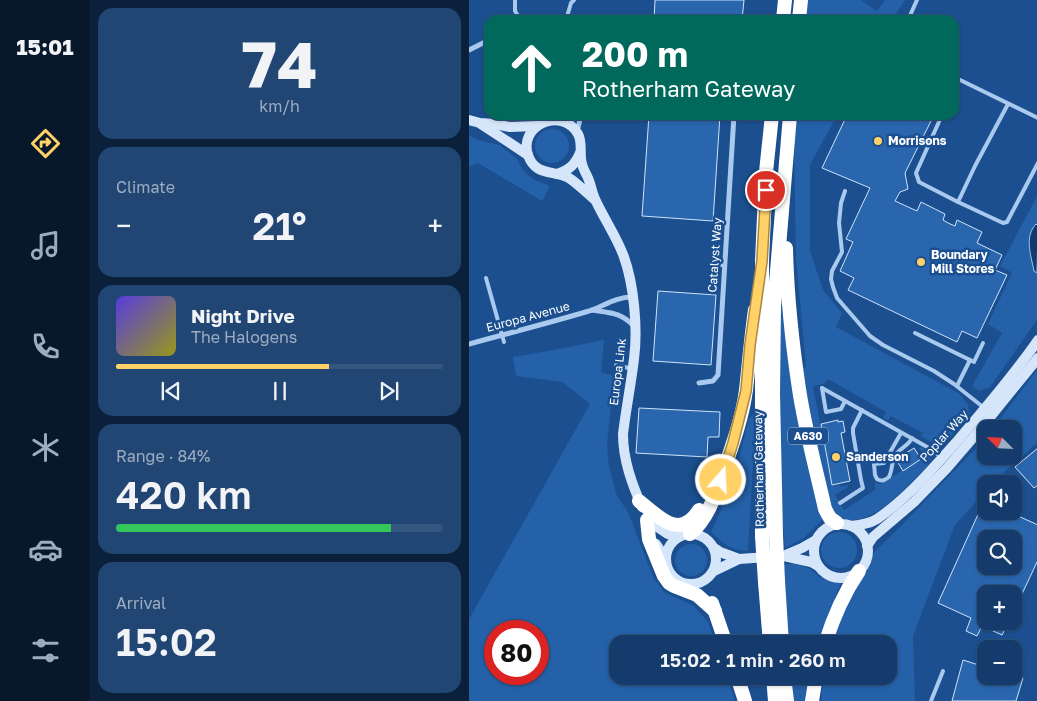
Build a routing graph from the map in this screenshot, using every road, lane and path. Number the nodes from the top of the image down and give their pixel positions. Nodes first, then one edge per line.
1 (515, 0) edge
2 (574, 0) edge
3 (785, 0) edge
4 (801, 0) edge
5 (917, 0) edge
6 (518, 15) edge
7 (567, 15) edge
8 (784, 15) edge
9 (800, 15) edge
10 (910, 15) edge
11 (484, 42) edge
12 (469, 50) edge
13 (959, 80) edge
14 (1008, 104) junction
15 (1037, 118) edge
16 (469, 120) edge
17 (551, 120) joint
18 (580, 120) edge
19 (734, 120) edge
20 (772, 120) edge
21 (790, 120) edge
22 (940, 120) edge
23 (480, 123) junction
24 (537, 126) junction
25 (577, 133) junction
26 (580, 153) junction
27 (528, 155) junction
28 (1037, 163) edge
29 (785, 169) junction
30 (557, 174) junction
31 (845, 191) dead end
32 (595, 200) junction
33 (958, 202) junction
34 (762, 261) junction
35 (709, 265) dead end
36 (725, 265) junction
37 (486, 278) dead end
38 (632, 297) junction
39 (591, 310) junction
40 (635, 327) junction
41 (915, 333) dead end
42 (502, 335) junction
43 (1037, 340) edge
44 (504, 342) dead end
45 (983, 343) dead end
46 (469, 344) edge
47 (1037, 358) edge
48 (970, 360) junction
49 (617, 365) dead end
50 (633, 369) junction
51 (699, 383) dead end
52 (957, 386) junction
53 (845, 401) junction
54 (985, 408) junction
55 (862, 410) junction
56 (901, 433) junction
57 (912, 438) junction
58 (730, 452) junction
59 (942, 458) junction
60 (639, 501) junction
61 (840, 503) dead end
62 (647, 520) junction
63 (837, 524) junction
64 (851, 526) junction
65 (769, 535) junction
66 (684, 536) junction
67 (816, 540) junction
68 (867, 546) junction
69 (714, 548) junction
70 (783, 556) junction
71 (666, 559) junction
72 (739, 559) junction
73 (819, 566) junction
74 (714, 570) junction
75 (859, 570) junction
76 (771, 581) junction
77 (691, 585) junction
78 (715, 610) junction
79 (723, 635) edge
80 (770, 635) edge
81 (780, 635) edge
82 (827, 635) edge
83 (943, 671) dead end
84 (740, 685) edge
85 (774, 685) edge
86 (785, 685) edge
87 (815, 685) edge
88 (745, 701) edge
89 (775, 701) edge
90 (787, 701) edge
91 (812, 701) edge
92 (931, 701) edge

1 - 6 lane
2 - 7 lane
3 - 8 highway
4 - 9 highway
5 - 10 lane
11 - 12 street
13 - 14 lane
14 - 15 lane
14 - 33 lane
16 - 23 main road, Europa Link
17 - 24 main road, Europa Link
17 - 25 main road
18 - 25 street
19 - 36 street, Catalyst Way
20 - 34 highway, Rotherham Gateway / A630
21 - 29 highway, Rotherham Gateway / A630
22 - 33 lane
23 - 24 main road, Europa Link
23 - 27 main road, Europa Link
24 - 27 main road
25 - 26 main road, Europa Link
26 - 30 main road
26 - 32 main road, Europa Link
27 - 30 main road, Europa Link
28 - 33 lane
29 - 63 highway, A630
29 - 65 highway, Rotherham Gateway / A630
30 - 32 main road, Europa Link
31 - 52 lane
32 - 38 main road, Europa Link
34 - 58 highway, A630
34 - 65 highway, Rotherham Gateway / A630
35 - 36 lane
36 - 51 street, Catalyst Way
37 - 42 lane
38 - 39 street, Europa Avenue
38 - 40 main road, Europa Link
39 - 40 street, Europa Avenue
39 - 42 street, Europa Avenue
40 - 50 main road, Europa Link
41 - 48 lane
42 - 44 lane
42 - 46 street, Europa Avenue
43 - 54 main road, Poplar Way
45 - 48 lane
47 - 68 main road, Poplar Way
48 - 52 lane
49 - 50 lane
50 - 60 main road, Europa Link
52 - 54 lane
53 - 53 lane
53 - 55 lane
54 - 59 main road, Poplar Way
55 - 56 lane
55 - 61 lane
56 - 57 lane
56 - 57 lane
57 - 59 lane
58 - 60 highway
58 - 66 highway, A630
59 - 64 main road, Poplar Way
60 - 62 main road, Europa Link
62 - 66 main road
62 - 71 main road, Europa Link
62 - 78 highway
63 - 64 main road
63 - 67 main road
64 - 68 main road
65 - 76 highway, Rotherham Gateway / A630, bridge
66 - 69 main road
66 - 71 main road
67 - 70 main road
67 - 73 main road
68 - 75 main road
69 - 72 main road
69 - 74 main road
70 - 72 main road
70 - 73 main road
71 - 77 main road
72 - 74 main road
73 - 75 main road
74 - 77 main road
75 - 82 highway
76 - 80 highway, Rotherham Gateway / A630
76 - 81 highway, Rotherham Gateway / A630
77 - 78 highway
78 - 79 highway
83 - 92 lane
84 - 88 highway
85 - 89 highway
86 - 90 highway
87 - 91 highway

